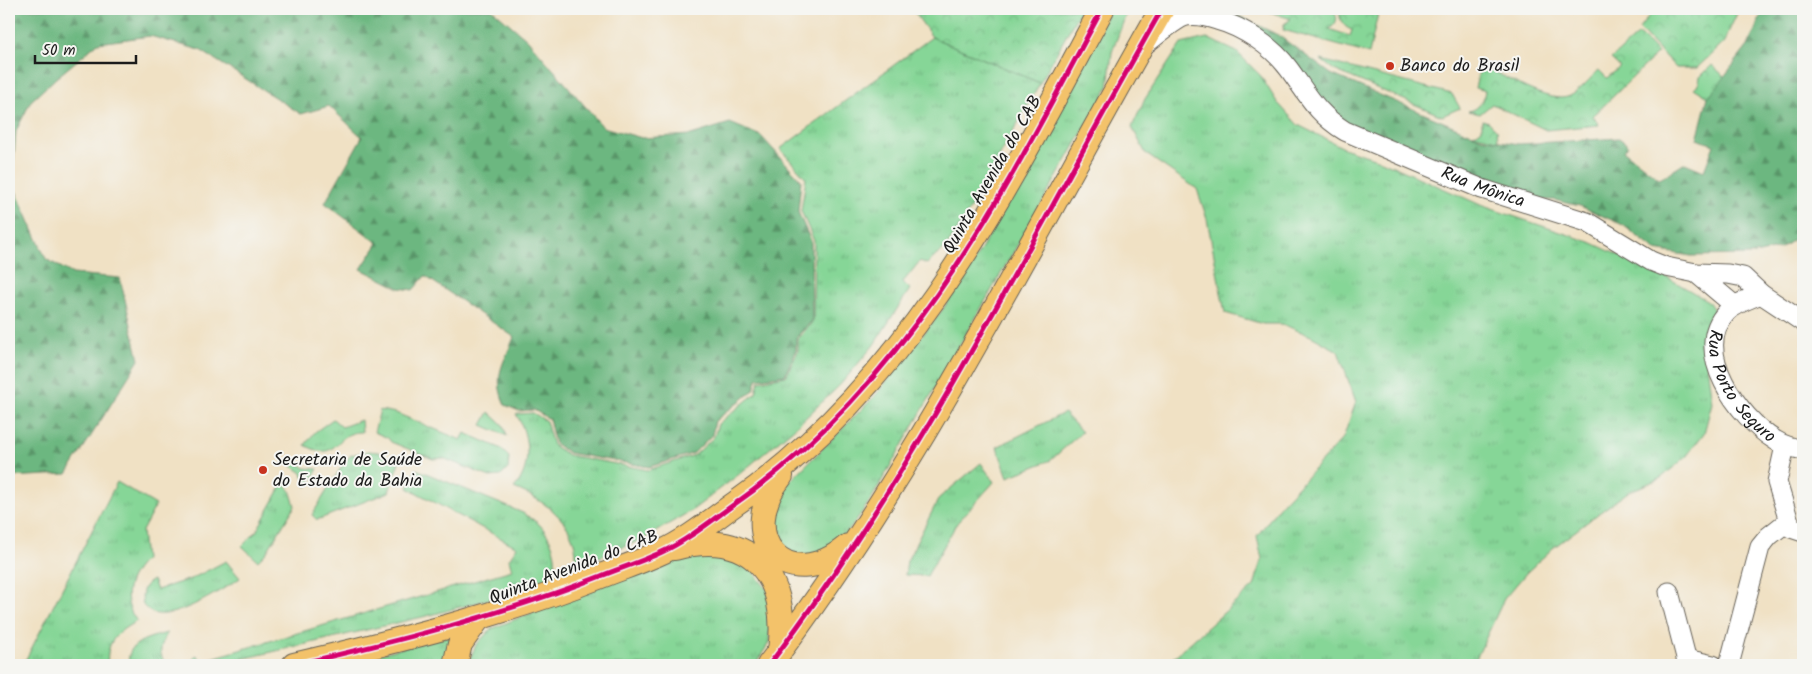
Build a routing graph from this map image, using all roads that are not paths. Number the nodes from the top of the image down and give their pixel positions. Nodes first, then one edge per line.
1 (1102, 9) edge
2 (1162, 9) edge
3 (1139, 49) junction
4 (1696, 274) junction
5 (1761, 294) junction
6 (1734, 306) junction
7 (1803, 322) edge
8 (1785, 446) junction
9 (1803, 450) edge
10 (796, 457) junction
11 (1796, 526) edge
12 (861, 536) junction
13 (664, 551) junction
14 (1669, 592) dead end
15 (478, 619) junction
16 (774, 659) edge
17 (1687, 662) edge
18 (294, 665) edge
19 (455, 665) edge
20 (1713, 665) edge
21 (1729, 665) edge

1 - 10 main road, Quinta Avenida do CAB
2 - 3 main road
3 - 4 street, Rua Mônica
3 - 12 main road
4 - 5 street, Rua Mônica
4 - 6 street, Rua Porto Seguro
5 - 6 street, Rua Porto Seguro
5 - 7 street, Rua Mônica
6 - 8 street, Rua Porto Seguro
8 - 9 street, Rua Porto Seguro
8 - 11 street
10 - 12 main road
10 - 13 main road, Quinta Avenida do CAB
11 - 21 street
12 - 16 main road
13 - 15 main road, Quinta Avenida do CAB
13 - 16 main road
14 - 17 street
15 - 18 main road, Quinta Avenida do CAB
15 - 19 main road
17 - 20 street

